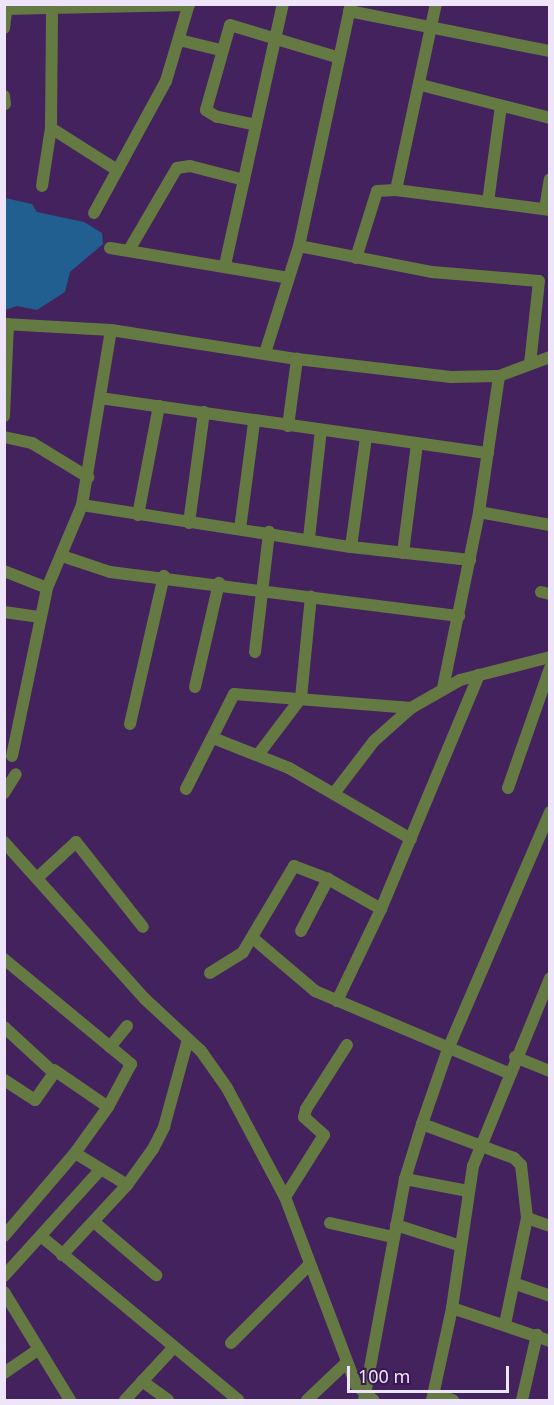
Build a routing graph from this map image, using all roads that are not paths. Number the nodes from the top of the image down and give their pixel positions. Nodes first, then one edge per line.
1 (283, 4) edge
2 (436, 4) edge
3 (189, 5) edge
4 (48, 7) edge
5 (6, 8) edge
6 (350, 8) edge
7 (4, 28) edge
8 (431, 29) junction
9 (276, 38) junction
10 (179, 40) junction
11 (220, 50) junction
12 (549, 51) edge
13 (337, 57) junction
14 (421, 85) junction
15 (4, 96) edge
16 (5, 104) edge
17 (501, 106) junction
18 (549, 118) edge
19 (256, 125) junction
20 (51, 128) junction
21 (117, 170) junction
22 (549, 179) edge
23 (244, 180) junction
24 (42, 186) dead end
25 (396, 190) junction
26 (488, 202) junction
27 (547, 210) edge
28 (94, 213) dead end
29 (299, 246) junction
30 (110, 248) dead end
31 (129, 250) junction
32 (356, 258) junction
33 (225, 265) junction
34 (289, 278) junction
35 (544, 282) edge
36 (6, 324) edge
37 (111, 330) junction
38 (265, 353) junction
39 (549, 357) edge
40 (297, 359) junction
41 (530, 364) junction
42 (499, 376) junction
43 (100, 398) junction
44 (159, 406) junction
45 (204, 412) junction
46 (4, 416) edge
47 (254, 422) junction
48 (288, 426) junction
49 (4, 429) edge
50 (321, 430) junction
51 (4, 437) edge
52 (366, 437) junction
53 (32, 443) junction
54 (417, 444) junction
55 (488, 453) junction
56 (88, 477) junction
57 (82, 505) junction
58 (479, 512) junction
59 (138, 515) junction
60 (189, 524) junction
61 (549, 525) edge
62 (240, 529) junction
63 (269, 532) junction
64 (309, 538) junction
65 (351, 547) junction
66 (403, 553) junction
67 (62, 556) junction
68 (470, 560) junction
69 (4, 571) edge
70 (164, 576) junction
71 (219, 583) junction
72 (47, 588) junction
73 (262, 589) junction
74 (311, 596) junction
75 (4, 612) edge
76 (459, 616) junction
77 (39, 617) junction
78 (255, 652) dead end
79 (549, 657) edge
80 (549, 668) edge
81 (479, 675) junction
82 (195, 687) dead end
83 (443, 688) junction
84 (301, 698) junction
85 (411, 708) junction
86 (130, 724) dead end
87 (213, 738) junction
88 (258, 755) junction
89 (12, 756) dead end
90 (16, 774) dead end
91 (508, 788) dead end
92 (186, 789) dead end
93 (335, 792) junction
94 (4, 793) edge
95 (549, 812) edge
96 (411, 838) junction
97 (4, 842) edge
98 (37, 878) junction
99 (328, 879) junction
100 (381, 909) junction
101 (143, 927) dead end
102 (301, 931) dead end
103 (254, 939) junction
104 (4, 959) edge
105 (210, 973) dead end
106 (549, 978) edge
107 (337, 1001) junction
108 (127, 1026) dead end
109 (4, 1027) edge
110 (189, 1040) junction
111 (347, 1045) dead end
112 (110, 1047) junction
113 (448, 1049) junction
114 (515, 1057) junction
115 (54, 1070) junction
116 (549, 1071) edge
117 (508, 1073) junction
118 (4, 1080) edge
119 (108, 1107) junction
120 (422, 1124) junction
121 (480, 1144) junction
122 (75, 1153) junction
123 (100, 1170) junction
124 (405, 1179) junction
125 (127, 1185) junction
126 (468, 1191) junction
127 (285, 1197) junction
128 (527, 1218) junction
129 (94, 1221) junction
130 (330, 1223) dead end
131 (396, 1225) junction
132 (549, 1226) edge
133 (4, 1236) edge
134 (42, 1237) junction
135 (393, 1238) junction
136 (461, 1246) junction
137 (62, 1255) junction
138 (308, 1266) junction
139 (156, 1275) dead end
140 (4, 1276) edge
141 (516, 1284) junction
142 (4, 1292) edge
143 (549, 1296) edge
144 (452, 1308) junction
145 (505, 1323) junction
146 (537, 1335) junction
147 (549, 1341) edge
148 (231, 1343) dead end
149 (174, 1347) junction
150 (39, 1349) junction
151 (346, 1363) junction
152 (4, 1373) edge
153 (142, 1381) junction
154 (433, 1398) edge
155 (367, 1399) edge
156 (69, 1400) edge
157 (125, 1401) edge
158 (168, 1401) edge
159 (237, 1401) edge
160 (307, 1401) edge
161 (453, 1401) edge
162 (522, 1401) edge

1 - 9 street
2 - 8 street
3 - 4 street
3 - 10 street
4 - 5 street
4 - 20 street
5 - 7 street
6 - 8 street
6 - 13 street
8 - 12 street
8 - 14 street
9 - 11 street
9 - 13 street
9 - 19 street
10 - 11 street
10 - 21 street
11 - 19 street
13 - 29 street
14 - 17 street
14 - 25 street
15 - 16 street
17 - 18 street
17 - 26 street
19 - 23 street
20 - 21 street
20 - 24 street
21 - 28 street
22 - 27 street
23 - 31 street
23 - 33 street
25 - 26 street
25 - 32 street
26 - 27 street
29 - 32 street
29 - 34 street
30 - 31 street
31 - 33 street
32 - 35 street
33 - 34 street
34 - 38 street
35 - 41 street
36 - 37 street
36 - 46 street
37 - 38 street
37 - 43 street
38 - 40 street
39 - 41 street
40 - 42 street
40 - 48 street
41 - 42 street
42 - 55 street
43 - 44 street
43 - 56 street
44 - 45 street
44 - 59 street
45 - 47 street
45 - 60 street
47 - 48 street
47 - 62 street
48 - 50 street
49 - 53 street
50 - 52 street
50 - 64 street
51 - 53 street
52 - 54 street
52 - 65 street
53 - 56 street
54 - 55 street
54 - 66 street
55 - 58 street
56 - 57 street
57 - 59 street
57 - 67 street
58 - 61 street
58 - 68 street
59 - 60 street
60 - 62 street
62 - 63 street
63 - 64 street
63 - 73 street
64 - 65 street
65 - 66 street
66 - 68 street
67 - 70 street
67 - 72 street
68 - 76 street
69 - 72 street
70 - 71 street
70 - 86 street
71 - 73 street
71 - 82 street
72 - 77 street
73 - 74 street
73 - 78 street
74 - 76 street
74 - 84 street
75 - 77 street
76 - 83 street
77 - 89 street
79 - 81 street
80 - 91 street
81 - 83 street
81 - 96 street
83 - 85 street
84 - 85 street
84 - 87 street
84 - 88 street
85 - 93 street
87 - 88 street
87 - 92 street
88 - 93 street
90 - 94 street
93 - 96 street
95 - 113 street
96 - 100 street
97 - 98 street
98 - 101 street
98 - 110 street
99 - 100 street
99 - 102 street
99 - 103 street
100 - 107 street
103 - 105 street
103 - 107 street
104 - 112 street
106 - 114 street
107 - 113 street
108 - 112 street
109 - 115 street
110 - 125 street
110 - 127 street
111 - 127 street
112 - 119 street
113 - 117 street
113 - 120 street
114 - 116 street
114 - 117 street
115 - 118 street
115 - 119 street
117 - 121 street
119 - 122 street
120 - 121 street
120 - 124 street
121 - 126 street
121 - 128 street
122 - 123 street
122 - 133 street
123 - 125 street
123 - 134 street
124 - 126 street
124 - 131 street
125 - 129 street
126 - 136 street
127 - 138 street
128 - 132 street
128 - 141 street
129 - 137 street
129 - 139 street
130 - 135 street
131 - 135 street
131 - 136 street
134 - 137 street
134 - 140 street
135 - 155 street
136 - 144 street
137 - 149 street
138 - 148 street
138 - 151 street
141 - 143 street
141 - 145 street
142 - 150 street
144 - 145 street
144 - 154 street
145 - 146 street
146 - 147 street
146 - 162 street
149 - 153 street
149 - 159 street
150 - 152 street
150 - 156 street
151 - 155 street
151 - 160 street
153 - 157 street
153 - 158 street
154 - 161 street

